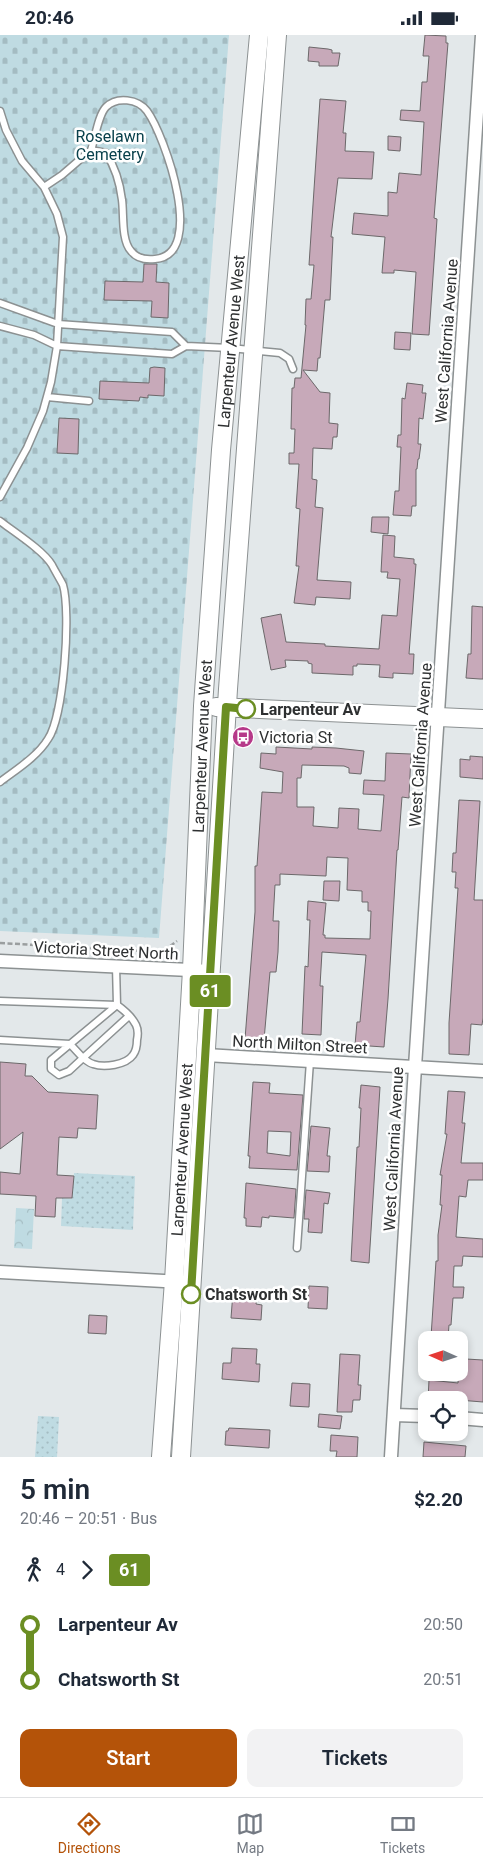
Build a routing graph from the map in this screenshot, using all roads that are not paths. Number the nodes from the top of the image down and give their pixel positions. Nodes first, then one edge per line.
1 (258, 35) edge
2 (277, 35) edge
3 (482, 35) edge
4 (0, 111) edge
5 (91, 150) junction
6 (44, 187) junction
7 (0, 303) edge
8 (58, 324) junction
9 (0, 326) edge
10 (57, 345) junction
11 (186, 346) junction
12 (230, 348) junction
13 (252, 350) junction
14 (293, 369) dead end
15 (47, 397) junction
16 (89, 401) dead end
17 (0, 497) edge
18 (0, 521) edge
19 (203, 706) junction
20 (226, 707) junction
21 (438, 717) junction
22 (483, 719) edge
23 (0, 782) edge
24 (0, 961) edge
25 (116, 966) junction
26 (192, 970) junction
27 (211, 971) junction
28 (0, 1001) edge
29 (117, 1005) junction
30 (129, 1016) junction
31 (0, 1040) edge
32 (70, 1044) junction
33 (206, 1055) junction
34 (83, 1058) junction
35 (310, 1061) junction
36 (414, 1067) junction
37 (483, 1071) edge
38 (296, 1249) dead end
39 (0, 1272) edge
40 (174, 1281) junction
41 (192, 1283) junction
42 (394, 1415) junction
43 (418, 1416) edge
44 (468, 1419) edge
45 (483, 1420) edge
46 (162, 1457) edge
47 (181, 1457) edge
48 (391, 1457) edge

1 - 12 main road, Larpenteur Avenue West
2 - 13 main road, Larpenteur Avenue West
3 - 21 street, West California Avenue
4 - 6 lane
5 - 5 lane
5 - 6 lane
6 - 8 lane
7 - 8 lane
8 - 10 lane
8 - 11 lane
9 - 10 lane
10 - 11 lane
10 - 15 lane
11 - 12 lane
12 - 13 lane
12 - 19 main road, Larpenteur Avenue West
13 - 14 lane
13 - 20 main road, Larpenteur Avenue West
15 - 16 lane
15 - 17 lane
18 - 23 lane
19 - 20 main road
19 - 26 main road, Larpenteur Avenue West
20 - 21 main road
20 - 27 main road, Larpenteur Avenue West
21 - 22 main road
21 - 36 street, West California Avenue
24 - 25 street, Victoria Street North
25 - 26 street, Victoria Street North
25 - 29 lane
26 - 27 street, Victoria Street North
26 - 40 main road, Larpenteur Avenue West
27 - 33 main road, Larpenteur Avenue West
28 - 29 lane
29 - 30 lane
29 - 32 lane
30 - 34 lane
30 - 34 lane
31 - 32 lane
32 - 34 lane
32 - 34 lane
33 - 35 street, North Milton Street
33 - 41 main road, Larpenteur Avenue West
35 - 36 street, North Milton Street
35 - 38 lane
36 - 37 street, North Milton Street
36 - 42 street, West California Avenue
39 - 40 street
40 - 41 street
40 - 46 main road, Larpenteur Avenue West
41 - 47 main road, Larpenteur Avenue West
42 - 43 street
42 - 48 street, West California Avenue
44 - 45 street

